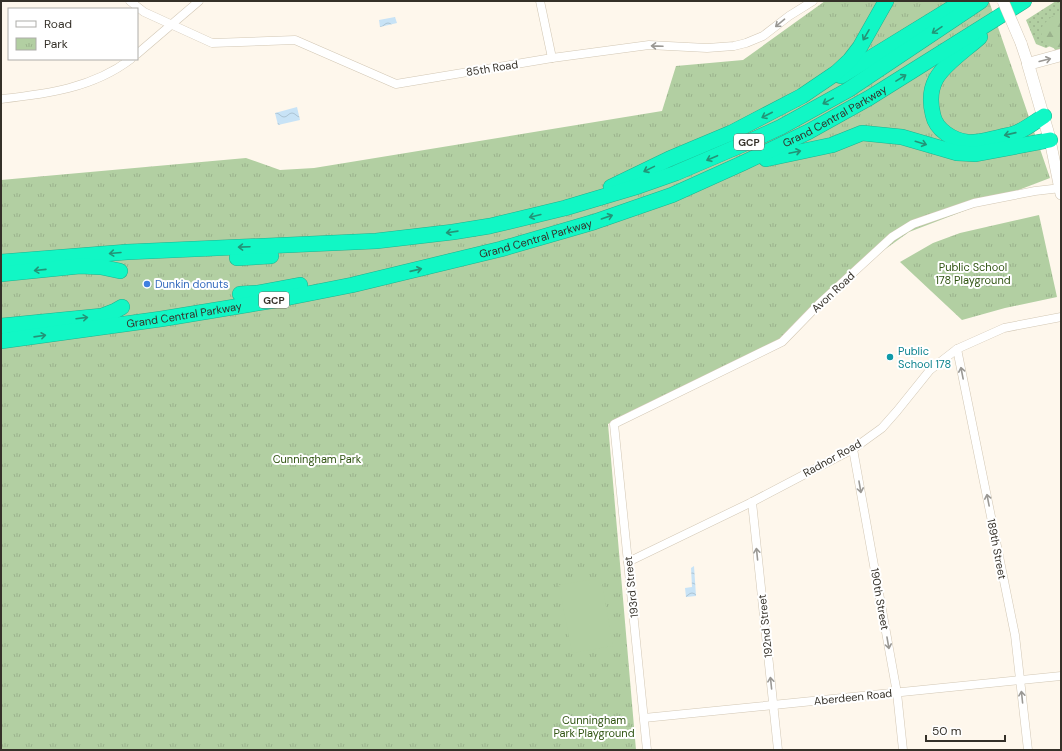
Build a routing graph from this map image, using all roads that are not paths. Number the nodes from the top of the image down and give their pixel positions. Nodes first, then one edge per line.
1 (130, 1) edge
2 (199, 1) edge
3 (540, 1) edge
4 (812, 1) edge
5 (886, 1) edge
6 (963, 1) edge
7 (981, 1) edge
8 (1003, 1) edge
9 (1024, 1) edge
10 (170, 25) junction
11 (138, 53) edge
12 (1061, 56) edge
13 (552, 58) junction
14 (130, 60) edge
15 (1028, 64) junction
16 (802, 96) junction
17 (1, 99) edge
18 (1044, 116) junction
19 (1050, 140) junction
20 (744, 163) junction
21 (1061, 190) edge
22 (565, 208) junction
23 (339, 244) junction
24 (237, 258) dead end
25 (1, 262) edge
26 (120, 271) dead end
27 (1, 274) edge
28 (388, 277) junction
29 (240, 294) dead end
30 (122, 306) dead end
31 (1061, 316) edge
32 (1, 326) edge
33 (20, 338) junction
34 (1, 340) edge
35 (1, 348) edge
36 (957, 348) junction
37 (614, 424) joint
38 (853, 449) junction
39 (752, 502) junction
40 (628, 562) junction
41 (1061, 676) edge
42 (1020, 680) junction
43 (897, 693) junction
44 (773, 705) junction
45 (644, 718) junction
46 (647, 750) edge
47 (778, 750) edge
48 (903, 750) edge
49 (1028, 750) edge

1 - 10 street, 85th Road
2 - 10 street
3 - 13 street
4 -> 13 street, 85th Road
5 -> 16 highway
6 - 16 highway
7 -> 22 highway, Grand Central Parkway / GCP
8 - 15 street, bridge
18 -> 9 highway
20 -> 9 highway, Grand Central Parkway / GCP
10 - 11 street
10 - 13 street, 85th Road
15 -> 12 main road
14 - 17 street
15 - 18 main road
16 -> 22 highway
18 - 19 main road
20 -> 19 highway
19 - 21 street
28 -> 20 highway, Grand Central Parkway / GCP
21 - 37 street, Avon Road
22 -> 23 highway, Grand Central Parkway / GCP
23 - 24 highway
23 -> 25 highway, Grand Central Parkway / GCP
26 -> 27 highway
28 - 29 highway
33 -> 28 highway, Grand Central Parkway / GCP
32 -> 30 highway
31 - 36 street, Radnor Road
33 - 34 highway, Grand Central Parkway / GCP
33 - 35 highway
36 - 38 street, Radnor Road
42 -> 36 street, 189th Street
37 - 40 street, 193rd Street
38 - 39 street, Radnor Road
38 -> 43 street, 190th Street
39 - 40 street, Radnor Road
44 -> 39 street, 192nd Street
40 - 45 street, 193rd Street
41 - 42 street, Aberdeen Road
42 - 43 street, Aberdeen Road
49 -> 42 street, 189th Street
43 - 44 street, Aberdeen Road
43 - 48 street, 190th Street
44 - 45 street, Aberdeen Road
44 - 47 street, 192nd Street
45 - 46 street, 193rd Street

